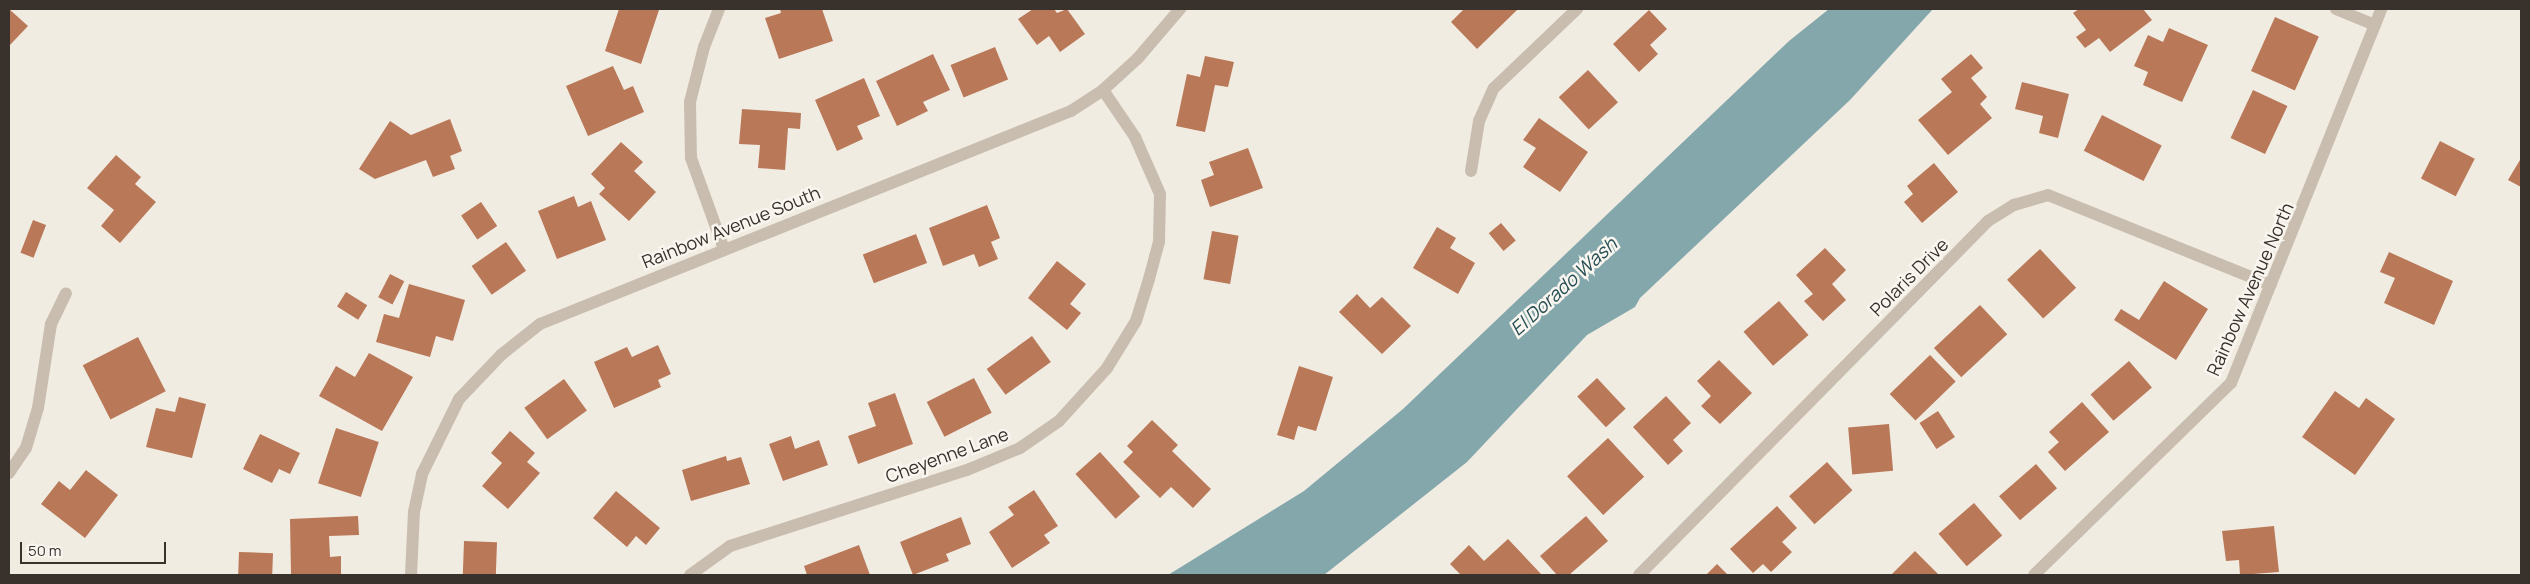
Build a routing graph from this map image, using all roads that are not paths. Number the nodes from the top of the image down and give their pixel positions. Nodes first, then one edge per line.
1 (719, 9) edge
2 (1180, 9) edge
3 (1577, 9) edge
4 (2336, 9) edge
5 (2381, 9) edge
6 (2375, 25) junction
7 (1103, 90) junction
8 (1471, 171) dead end
9 (724, 249) junction
10 (2271, 285) junction
11 (66, 293) dead end
12 (9, 473) edge
13 (411, 575) edge
14 (690, 575) edge
15 (1639, 575) edge
16 (2034, 575) edge

1 - 9 street
2 - 7 street, Rainbow Avenue South
3 - 8 street
4 - 6 street
5 - 6 street, Rainbow Avenue North
6 - 10 street, Rainbow Avenue North
7 - 9 street, Rainbow Avenue South
7 - 14 street, Cheyenne Lane
9 - 13 street, Rainbow Avenue South
10 - 15 street, Polaris Drive
10 - 16 street, Rainbow Avenue North
11 - 12 street

